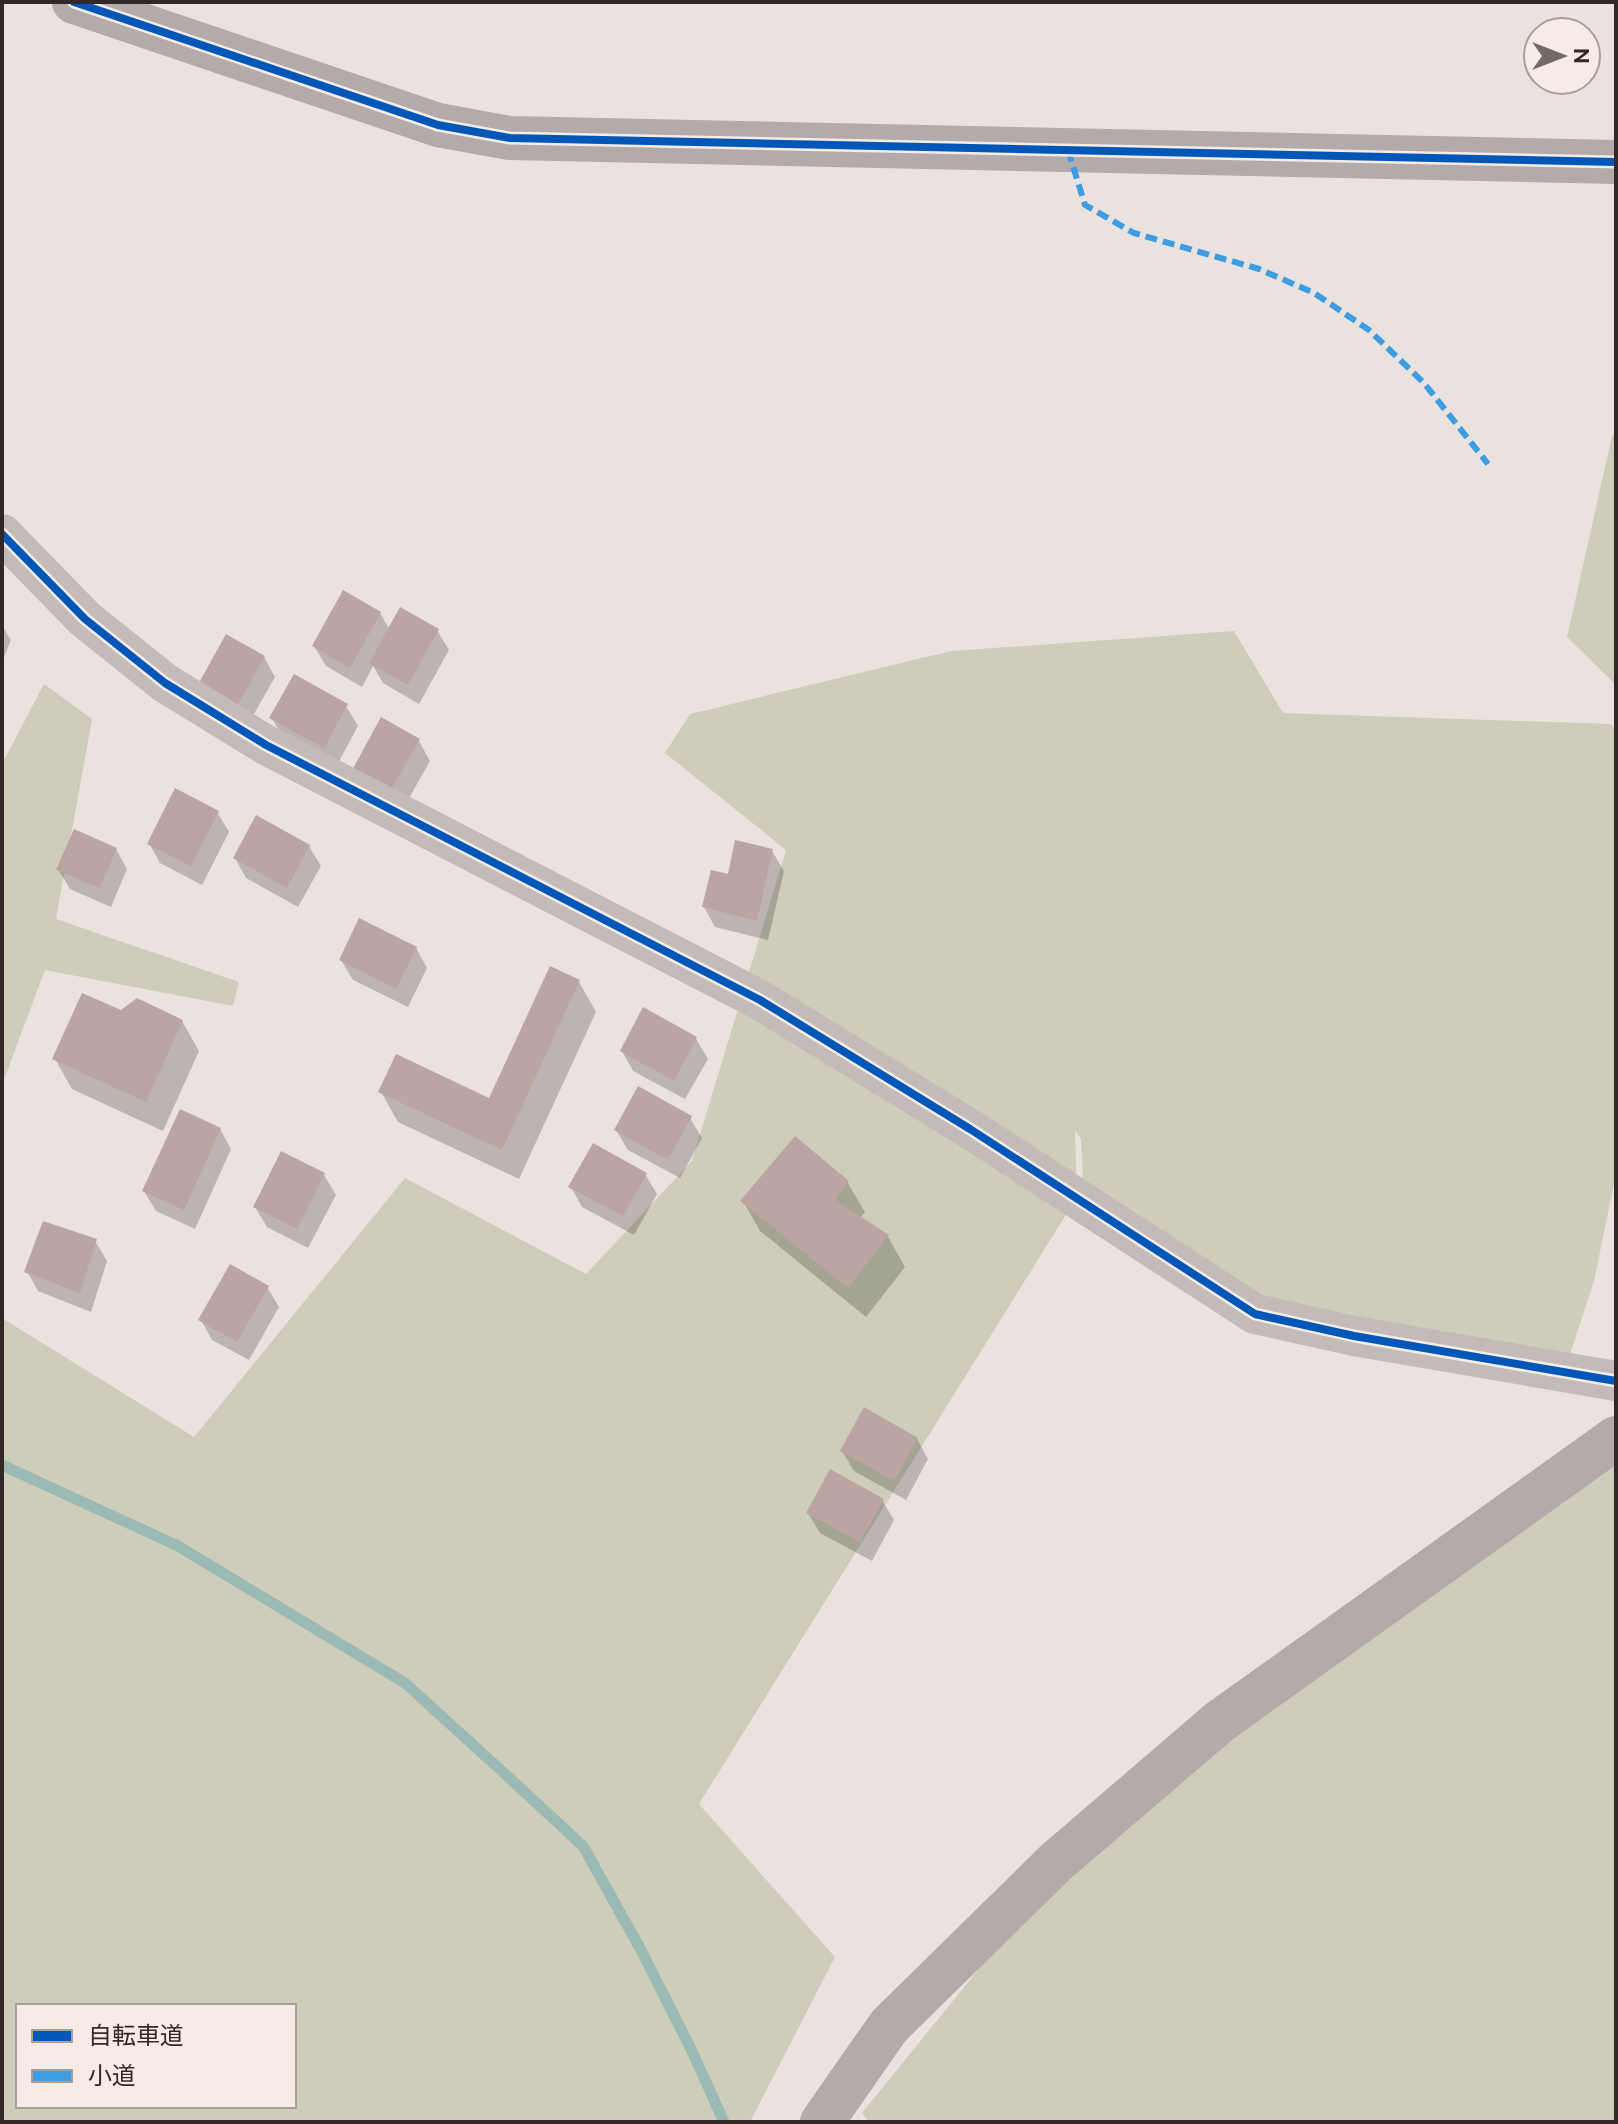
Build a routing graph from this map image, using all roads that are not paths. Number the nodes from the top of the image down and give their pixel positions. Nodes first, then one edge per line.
1 (74, 2) edge
2 (1616, 162) edge
3 (2, 534) edge
4 (1616, 1381) edge
5 (1616, 1438) edge
6 (822, 2122) edge

1 - 2 street
3 - 4 street
5 - 6 street

